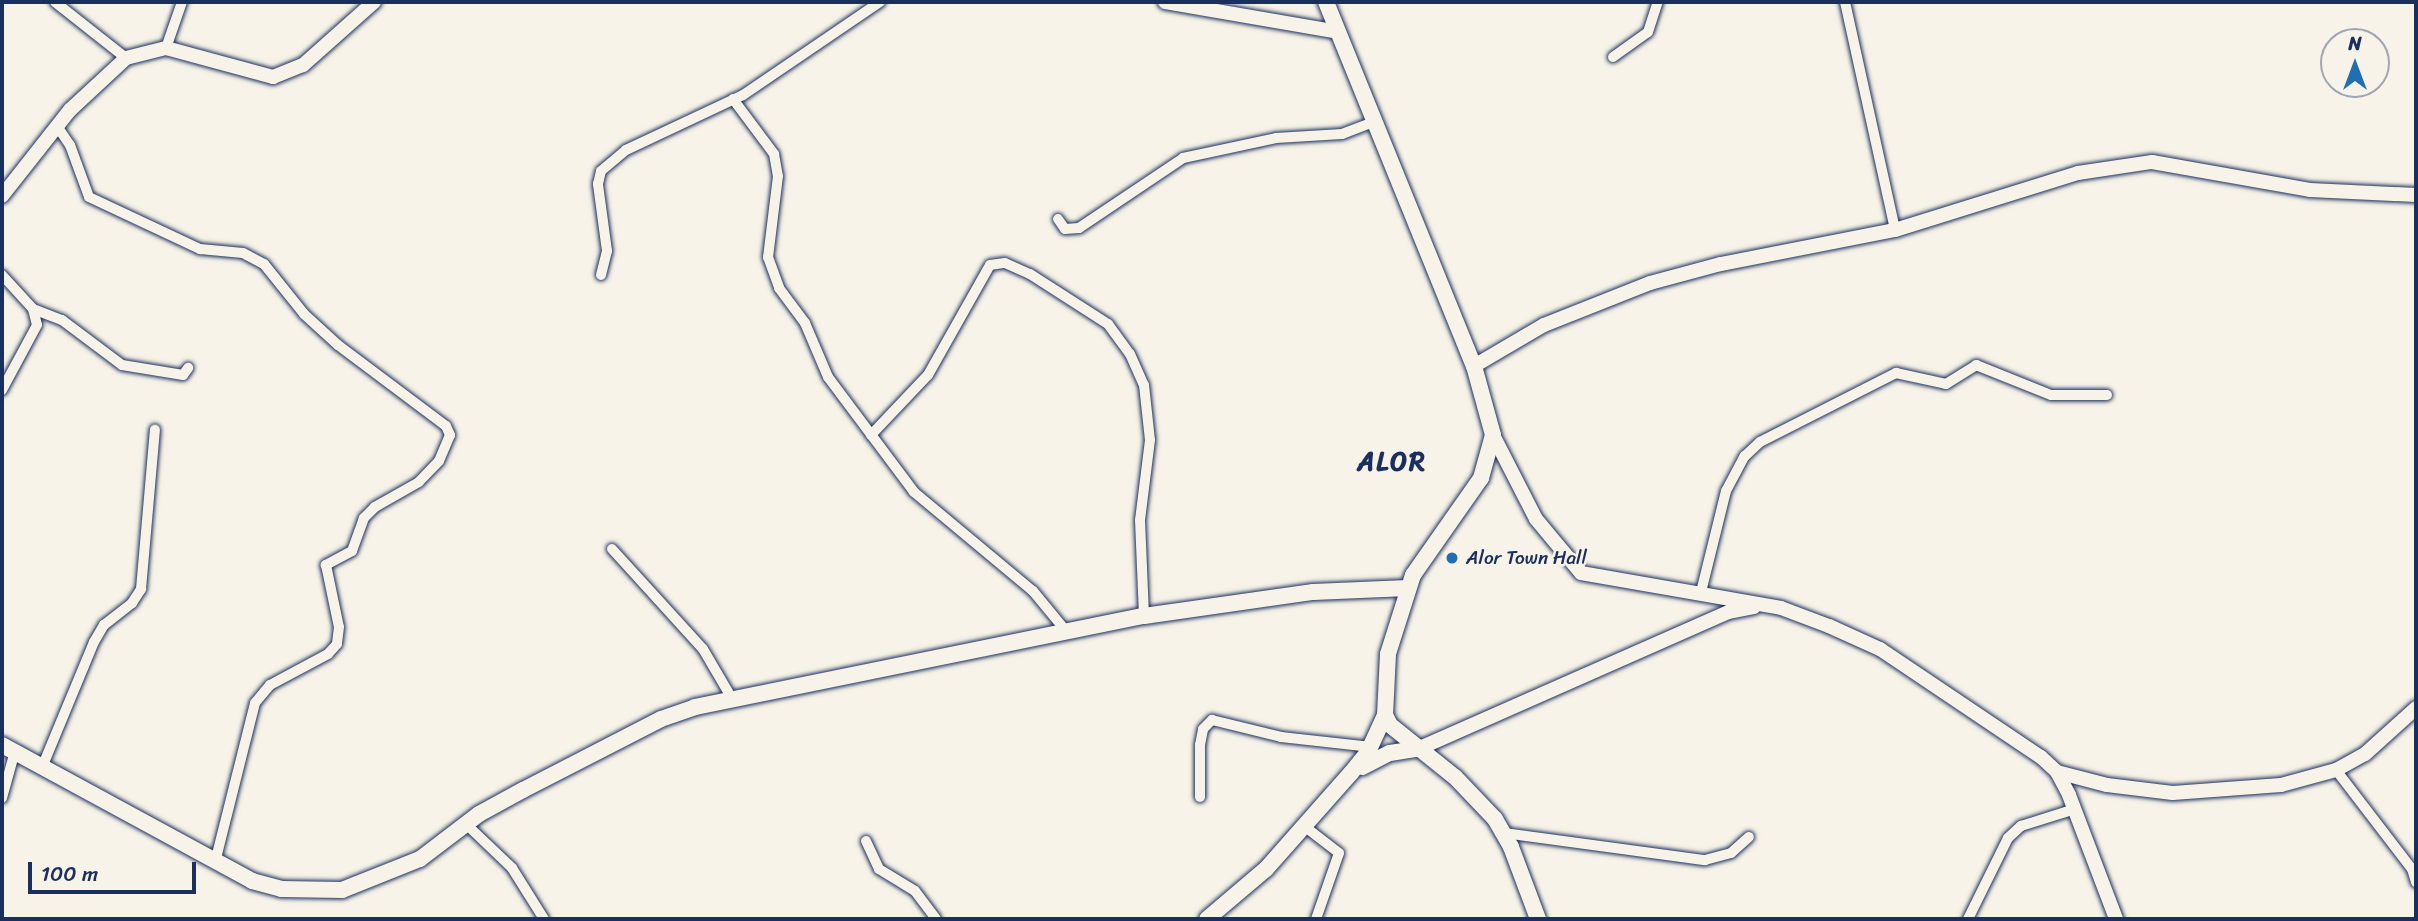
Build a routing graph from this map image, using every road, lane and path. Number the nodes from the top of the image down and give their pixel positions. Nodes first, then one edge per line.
1 (55, 2) edge
2 (182, 2) edge
3 (374, 2) edge
4 (880, 2) edge
5 (1165, 2) edge
6 (1326, 2) edge
7 (1658, 2) edge
8 (1845, 2) edge
9 (1338, 32) junction
10 (166, 48) junction
11 (1613, 57) dead end
12 (126, 58) junction
13 (733, 99) junction
14 (1374, 122) junction
15 (57, 127) junction
16 (2416, 195) edge
17 (2, 196) edge
18 (1058, 219) dead end
19 (1895, 230) junction
20 (2, 275) edge
21 (601, 275) dead end
22 (33, 309) junction
23 (1474, 366) junction
24 (188, 368) dead end
25 (2, 390) edge
26 (2107, 395) dead end
27 (155, 430) dead end
28 (871, 435) junction
29 (1493, 435) junction
30 (612, 549) dead end
31 (1408, 588) junction
32 (1700, 592) junction
33 (1718, 597) junction
34 (1765, 606) junction
35 (1144, 616) junction
36 (1717, 618) junction
37 (1066, 631) junction
38 (731, 697) junction
39 (2416, 708) edge
40 (1385, 715) junction
41 (1371, 747) junction
42 (8, 748) edge
43 (1420, 748) junction
44 (43, 765) junction
45 (2336, 770) junction
46 (2057, 772) junction
47 (1350, 774) junction
48 (1200, 797) dead end
49 (2, 798) edge
50 (2075, 809) junction
51 (466, 824) junction
52 (1304, 826) junction
53 (1504, 833) junction
54 (1749, 837) dead end
55 (866, 841) dead end
56 (215, 862) junction
57 (2416, 882) edge
58 (544, 919) edge
59 (936, 919) edge
60 (1206, 919) edge
61 (1316, 919) edge
62 (1538, 919) edge
63 (1968, 919) edge
64 (2116, 919) edge

1 - 12 street
2 - 10 street
3 - 10 street
4 - 13 street
5 - 9 street
6 - 9 main road
7 - 11 street
8 - 19 street
9 - 14 main road
10 - 12 street
12 - 15 street
13 - 21 street
13 - 28 street
14 - 18 street
14 - 23 main road
15 - 17 street
15 - 56 street
16 - 19 street
19 - 23 street
20 - 22 street
22 - 24 street
22 - 25 street
23 - 29 main road
26 - 32 street
27 - 44 street
28 - 35 street
28 - 37 street
29 - 31 main road
29 - 32 street
30 - 38 street
31 - 35 main road
31 - 40 main road
32 - 33 street
33 - 34 street
33 - 36 street
34 - 36 street
34 - 46 street
35 - 37 main road
36 - 43 street
37 - 38 main road
38 - 51 main road
39 - 45 street
40 - 41 main road
40 - 43 main road
41 - 47 main road
41 - 48 street
42 - 44 main road
42 - 49 street
43 - 47 main road
43 - 53 main road
44 - 56 main road
45 - 46 street
45 - 57 street
46 - 50 street
47 - 52 main road
50 - 63 street
50 - 64 street
51 - 56 main road
51 - 58 street
52 - 60 main road
52 - 61 street
53 - 54 street
53 - 62 main road
55 - 59 street

